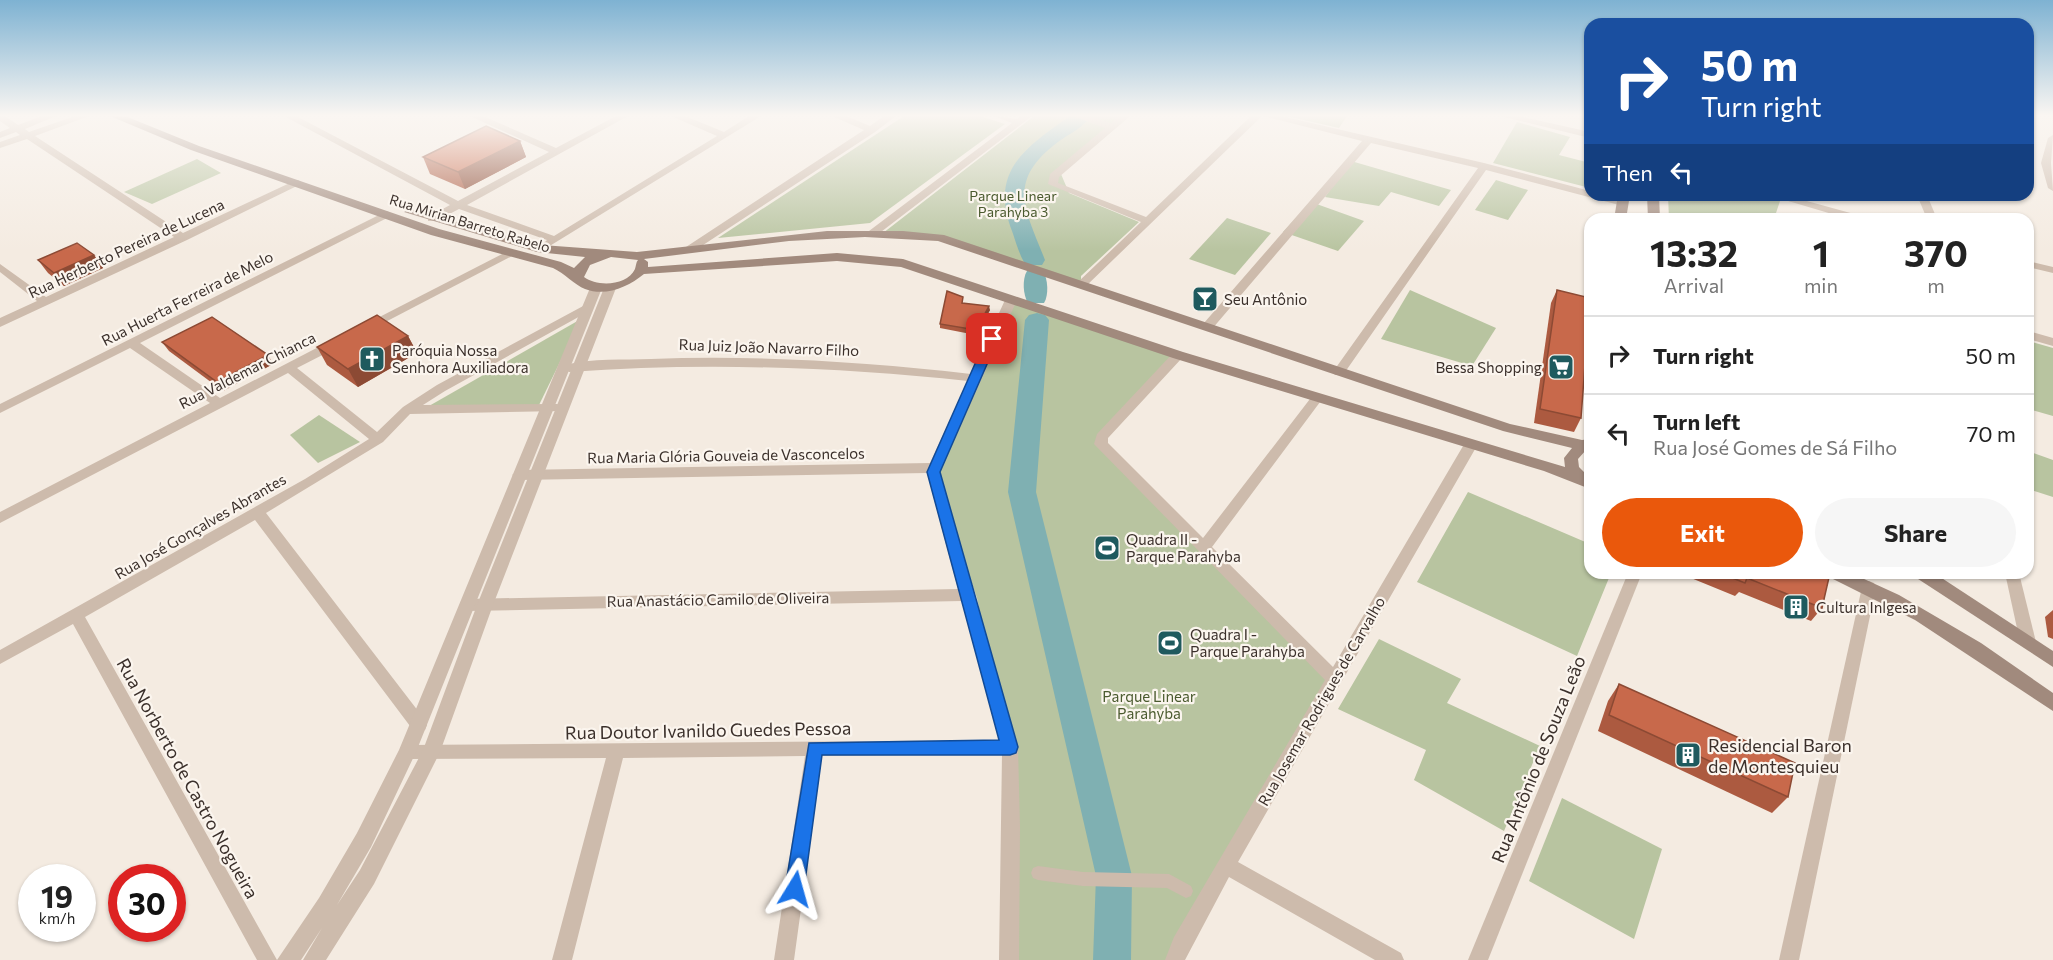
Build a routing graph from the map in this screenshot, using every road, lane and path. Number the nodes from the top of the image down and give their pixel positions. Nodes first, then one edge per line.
1 (64, 161) edge
2 (233, 161) edge
3 (261, 161) edge
4 (374, 161) edge
5 (540, 161) edge
6 (681, 161) edge
7 (825, 161) edge
8 (967, 161) edge
9 (1072, 161) edge
10 (1210, 161) edge
11 (1350, 161) edge
12 (1462, 161) edge
13 (2047, 161) edge
14 (1484, 166) junction
15 (298, 183) junction
16 (2053, 188) edge
17 (1584, 193) edge
18 (1804, 201) edge
19 (458, 205) junction
20 (1842, 213) edge
21 (387, 214) junction
22 (432, 219) junction
23 (1148, 221) junction
24 (873, 233) junction
25 (183, 238) junction
26 (554, 239) junction
27 (541, 249) junction
28 (690, 249) junction
29 (510, 253) junction
30 (606, 254) junction
31 (637, 255) junction
32 (2034, 265) edge
33 (0, 267) edge
34 (2053, 270) edge
35 (641, 271) junction
36 (578, 277) junction
37 (1082, 285) junction
38 (603, 288) junction
39 (1011, 300) junction
40 (46, 302) junction
41 (589, 307) junction
42 (0, 324) edge
43 (1209, 326) junction
44 (2034, 336) edge
45 (2053, 342) edge
46 (131, 343) junction
47 (1178, 355) junction
48 (288, 367) junction
49 (571, 367) junction
50 (1339, 372) junction
51 (974, 378) junction
52 (1317, 398) junction
53 (218, 403) junction
54 (554, 408) junction
55 (0, 409) edge
56 (407, 410) junction
57 (378, 439) junction
58 (1471, 444) junction
59 (1584, 445) edge
60 (1584, 447) edge
61 (934, 468) junction
62 (537, 475) junction
63 (519, 476) junction
64 (1584, 479) edge
65 (1584, 480) edge
66 (257, 512) junction
67 (0, 518) edge
68 (1203, 548) junction
69 (1633, 579) edge
70 (1850, 579) edge
71 (1930, 579) edge
72 (2013, 579) edge
73 (1869, 587) junction
74 (969, 595) junction
75 (485, 604) junction
76 (467, 605) junction
77 (76, 615) junction
78 (2028, 642) junction
79 (0, 658) edge
80 (2053, 660) edge
81 (1335, 678) junction
82 (2053, 703) edge
83 (419, 725) junction
84 (1010, 747) junction
85 (815, 748) junction
86 (407, 752) junction
87 (431, 752) junction
88 (616, 752) junction
89 (1226, 865) junction
90 (1038, 873) dead end
91 (1186, 891) dead end
92 (267, 960) edge
93 (288, 960) edge
94 (314, 960) edge
95 (562, 960) edge
96 (784, 960) edge
97 (1009, 960) edge
98 (1175, 960) edge
99 (1394, 960) edge
100 (1478, 960) edge
101 (1789, 960) edge

1 - 25 street
2 - 15 main road, Rua Mirian Barreto Rabelo
3 - 22 main road, Rua Mirian Barreto Rabelo
4 - 19 street
5 - 19 street
6 - 26 street
7 - 28 street
8 - 24 street
9 - 23 street
10 - 23 street
11 - 43 street
12 - 14 street
13 - 16 street
14 - 17 street
14 - 50 street
15 - 21 main road, Rua Mirian Barreto Rabelo
15 - 25 street, Rua Herberto Pereira de Lucena
18 - 20 street
19 - 22 street
19 - 26 street
21 - 29 main road, Rua Mirian Barreto Rabelo
21 - 46 street, Rua Huerta Ferreira de Melo
22 - 27 main road, Rua Mirian Barreto Rabelo
23 - 37 street
24 - 28 main road, Rua Mirian Barreto Rabelo
24 - 37 main road, Rua Mirian Barreto Rabelo
25 - 40 street, Rua Herberto Pereira de Lucena
26 - 27 street
27 - 30 main road, Rua Mirian Barreto Rabelo
28 - 31 main road, Rua Mirian Barreto Rabelo
29 - 36 main road, Rua Mirian Barreto Rabelo
29 - 48 street, Rua Valdemar Chianca
30 - 31 main road, Rua Mirian Barreto Rabelo
30 - 36 main road
31 - 35 main road
32 - 34 street
33 - 40 street
35 - 38 main road
35 - 39 main road
36 - 38 main road, Rua Mirian Barreto Rabelo
37 - 43 main road, Rua Mirian Barreto Rabelo
38 - 41 street
38 - 49 street
39 - 47 main road
39 - 51 street
40 - 42 street, Rua Herberto Pereira de Lucena
41 - 49 street
41 - 56 street, Rua José Gonçalves Abrantes
43 - 50 main road, Rua Mirian Barreto Rabelo
44 - 45 street
46 - 53 street
46 - 55 street, Rua Huerta Ferreira de Melo
47 - 52 main road
47 - 68 street
48 - 53 street, Rua Valdemar Chianca
48 - 57 street
49 - 51 street, Rua Juiz João Navarro Filho
49 - 54 street
50 - 59 main road, Rua Mirian Barreto Rabelo
51 - 61 street
52 - 58 main road
52 - 68 street
53 - 67 street, Rua Valdemar Chianca
54 - 56 street
54 - 62 street
54 - 63 street
56 - 57 street, Rua José Gonçalves Abrantes
57 - 66 street, Rua José Gonçalves Abrantes
58 - 65 main road
58 - 81 street, Rua Josemar Rodrigues de Carvalho
60 - 64 main road
61 - 62 street, Rua Maria Glória Gouveia de Vasconcelos
61 - 74 street
62 - 63 street, Rua Maria Glória Gouveia de Vasconcelos
62 - 75 street
63 - 76 street
66 - 77 street, Rua José Gonçalves Abrantes
66 - 83 street
68 - 81 street
69 - 100 street, Rua Antônio de Souza Leão
70 - 73 main road
71 - 78 main road
72 - 78 street
73 - 82 main road
73 - 101 street
74 - 75 street, Rua Anastácio Camilo de Oliveira
74 - 84 street
75 - 76 street, Rua Anastácio Camilo de Oliveira
75 - 87 street
76 - 83 street
77 - 79 street, Rua José Gonçalves Abrantes
77 - 92 street, Rua Norberto de Castro Nogueira
78 - 80 main road
81 - 89 street, Rua Josemar Rodrigues de Carvalho
83 - 86 street
84 - 85 street, Rua Doutor Ivanildo Guedes Pessoa
84 - 97 street
85 - 88 street, Rua Doutor Ivanildo Guedes Pessoa
85 - 96 street
86 - 87 street, Rua Doutor Ivanildo Guedes Pessoa
86 - 93 street
87 - 88 street, Rua Doutor Ivanildo Guedes Pessoa
87 - 94 street
88 - 95 street
89 - 98 street, Rua Josemar Rodrigues de Carvalho
89 - 99 street
90 - 91 street

